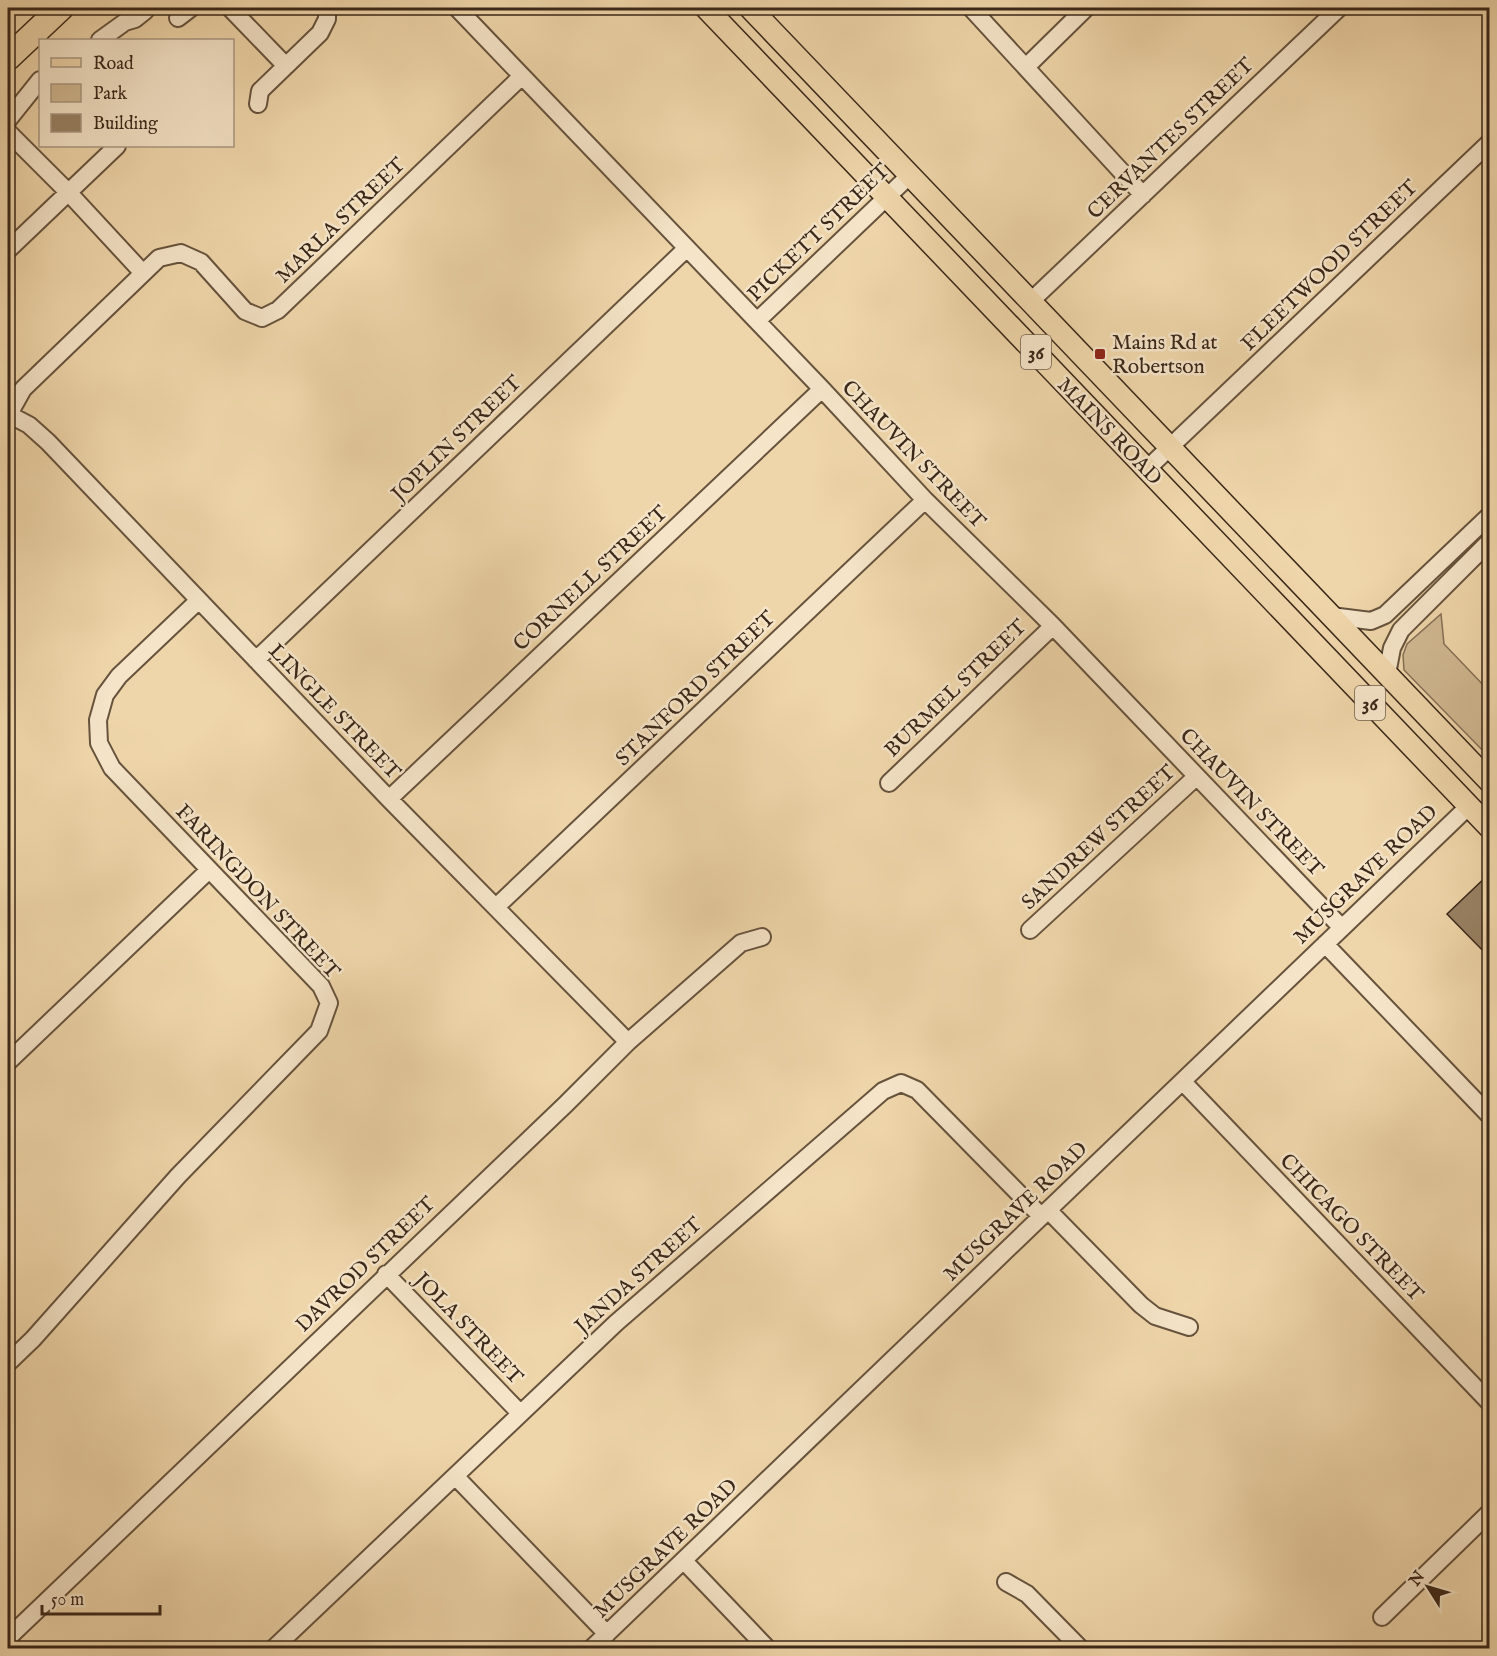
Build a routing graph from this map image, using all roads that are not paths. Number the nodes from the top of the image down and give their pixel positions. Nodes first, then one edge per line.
1 (61, 8) edge
2 (230, 8) edge
3 (327, 8) edge
4 (457, 8) edge
5 (706, 8) edge
6 (750, 8) edge
7 (971, 8) edge
8 (1086, 8) edge
9 (1340, 8) edge
10 (145, 11) dead end
11 (101, 39) edge
12 (8, 58) edge
13 (286, 66) junction
14 (1026, 67) junction
15 (522, 76) junction
16 (39, 81) edge
17 (258, 104) dead end
18 (8, 120) edge
19 (8, 132) edge
20 (1490, 142) edge
21 (116, 147) edge
22 (910, 175) junction
23 (68, 192) junction
24 (1143, 195) junction
25 (887, 197) junction
26 (687, 248) junction
27 (8, 250) edge
28 (143, 273) junction
29 (1031, 301) junction
30 (757, 321) junction
31 (822, 389) junction
32 (8, 414) edge
33 (1170, 447) junction
34 (1147, 469) junction
35 (925, 500) junction
36 (1490, 514) edge
37 (1490, 541) edge
38 (199, 600) junction
39 (1331, 616) junction
40 (1053, 626) junction
41 (256, 660) junction
42 (1387, 674) junction
43 (1196, 777) junction
44 (1490, 782) edge
45 (890, 783) dead end
46 (389, 799) junction
47 (1469, 806) junction
48 (1490, 828) edge
49 (209, 870) junction
50 (496, 908) junction
51 (1342, 928) junction
52 (1030, 930) dead end
53 (762, 937) dead end
54 (1325, 944) junction
55 (628, 1042) junction
56 (8, 1062) edge
57 (1183, 1082) junction
58 (1490, 1116) edge
59 (1045, 1213) junction
60 (386, 1274) junction
61 (1189, 1327) dead end
62 (8, 1363) edge
63 (1490, 1403) edge
64 (520, 1413) junction
65 (456, 1478) junction
66 (1490, 1512) edge
67 (684, 1560) junction
68 (1006, 1582) dead end
69 (1382, 1617) dead end
70 (9, 1632) edge
71 (607, 1634) junction
72 (274, 1648) edge
73 (592, 1648) edge
74 (767, 1648) edge
75 (1080, 1648) edge

1 - 12 highway
2 - 13 street
3 - 13 street
4 - 15 street, CHAUVIN STREET
5 - 25 main road, MAINS ROAD / 36
6 - 22 main road, MAINS ROAD / 36
7 - 14 street
8 - 14 street
9 - 24 street, CERVANTES STREET
10 - 11 street
13 - 17 street
14 - 24 street
15 - 26 street, CHAUVIN STREET
15 - 28 street, MARLA STREET
16 - 18 street
19 - 23 street
20 - 33 street, FLEETWOOD STREET
21 - 23 street
22 - 25 street, PICKETT STREET
22 - 29 main road, MAINS ROAD / 36
23 - 27 street
23 - 28 street
24 - 29 street, CERVANTES STREET
25 - 30 street, PICKETT STREET
25 - 34 main road, MAINS ROAD / 36
26 - 30 street, CHAUVIN STREET
26 - 41 street, JOPLIN STREET
28 - 32 street
29 - 33 main road, MAINS ROAD / 36
30 - 31 street, CHAUVIN STREET
31 - 35 street, CHAUVIN STREET
31 - 46 street, CORNELL STREET
32 - 38 street, LINGLE STREET
33 - 34 street, FLEETWOOD STREET
33 - 39 main road, MAINS ROAD / 36
34 - 47 main road, MAINS ROAD / 36
35 - 40 street, CHAUVIN STREET
35 - 50 street, STANFORD STREET
36 - 39 street
37 - 42 street
38 - 41 street, LINGLE STREET
38 - 49 street, FARINGDON STREET
39 - 42 main road, MAINS ROAD / 36
40 - 43 street, CHAUVIN STREET
40 - 45 street, BURMEL STREET
41 - 46 street, LINGLE STREET
42 - 44 main road, MAINS ROAD / 36
43 - 51 street, CHAUVIN STREET
43 - 52 street, SANDREW STREET
46 - 50 street, LINGLE STREET
47 - 48 main road, MAINS ROAD / 36
47 - 51 street, MUSGRAVE ROAD
49 - 56 street
49 - 62 street, FARINGDON STREET
50 - 55 street, LINGLE STREET
51 - 54 street, MUSGRAVE ROAD
53 - 55 street, DAVROD STREET
54 - 57 street, MUSGRAVE ROAD
54 - 58 street
55 - 60 street, DAVROD STREET
57 - 59 street, MUSGRAVE ROAD
57 - 63 street, CHICAGO STREET
59 - 61 street, JANDA STREET
59 - 64 street, JANDA STREET
59 - 67 street, MUSGRAVE ROAD
60 - 64 street, JOLA STREET
60 - 70 street, DAVROD STREET
64 - 65 street, JANDA STREET
65 - 71 street
65 - 72 street, JANDA STREET
66 - 69 street
67 - 71 street, MUSGRAVE ROAD
67 - 74 street
68 - 75 street
71 - 73 street, MUSGRAVE ROAD

